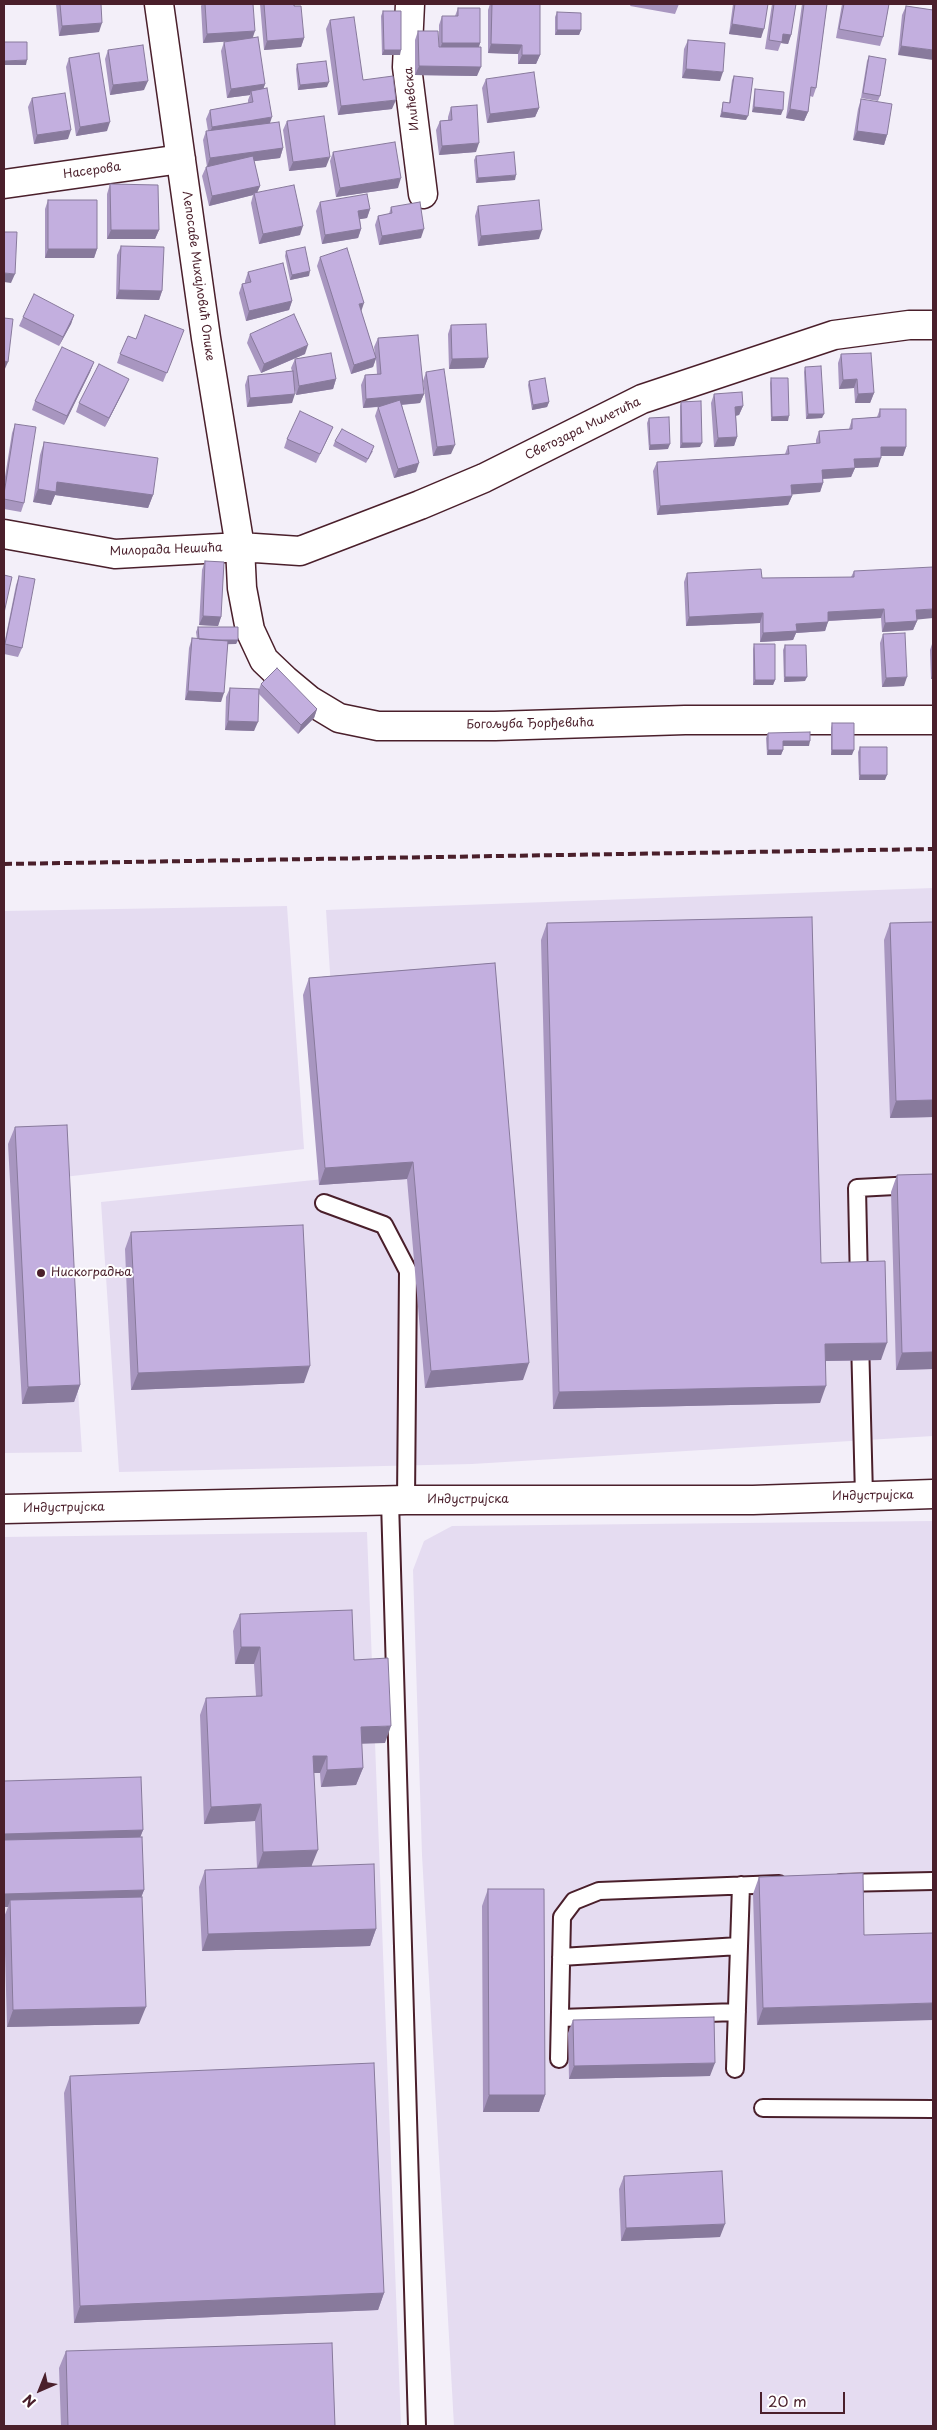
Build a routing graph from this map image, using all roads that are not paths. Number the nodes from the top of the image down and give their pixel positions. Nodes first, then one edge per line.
1 (159, 4) edge
2 (410, 4) edge
3 (181, 159) junction
4 (4, 184) edge
5 (424, 194) dead end
6 (933, 325) edge
7 (4, 534) edge
8 (240, 548) junction
9 (933, 720) edge
10 (933, 1184) edge
11 (324, 1203) dead end
12 (859, 1297) edge
13 (860, 1327) edge
14 (933, 1494) edge
15 (864, 1496) junction
16 (398, 1500) junction
17 (4, 1509) edge
18 (933, 1881) edge
19 (827, 1883) edge
20 (798, 1884) edge
21 (740, 1885) junction
22 (739, 1946) junction
23 (561, 1957) junction
24 (737, 2012) junction
25 (560, 2018) junction
26 (559, 2059) dead end
27 (736, 2070) dead end
28 (763, 2108) dead end
29 (933, 2109) edge
30 (417, 2426) edge

1 - 3 street, Лепосаве Михајловић Опике
2 - 5 street, Илићевска
3 - 4 street, Насерова
3 - 8 street, Лепосаве Михајловић Опике
6 - 8 street, Светозара Милетића
7 - 8 street, Милорада Нешића
8 - 9 street, Богољуба Ђорђевића
10 - 12 lane
11 - 16 lane
13 - 15 lane
14 - 15 street, Индустријска
15 - 16 street, Индустријска
16 - 17 street, Индустријска
16 - 30 lane
18 - 19 lane
20 - 21 lane
21 - 22 lane
21 - 23 lane
22 - 23 lane
22 - 24 lane
23 - 25 lane
24 - 25 lane
24 - 27 lane
25 - 26 lane
28 - 29 lane

